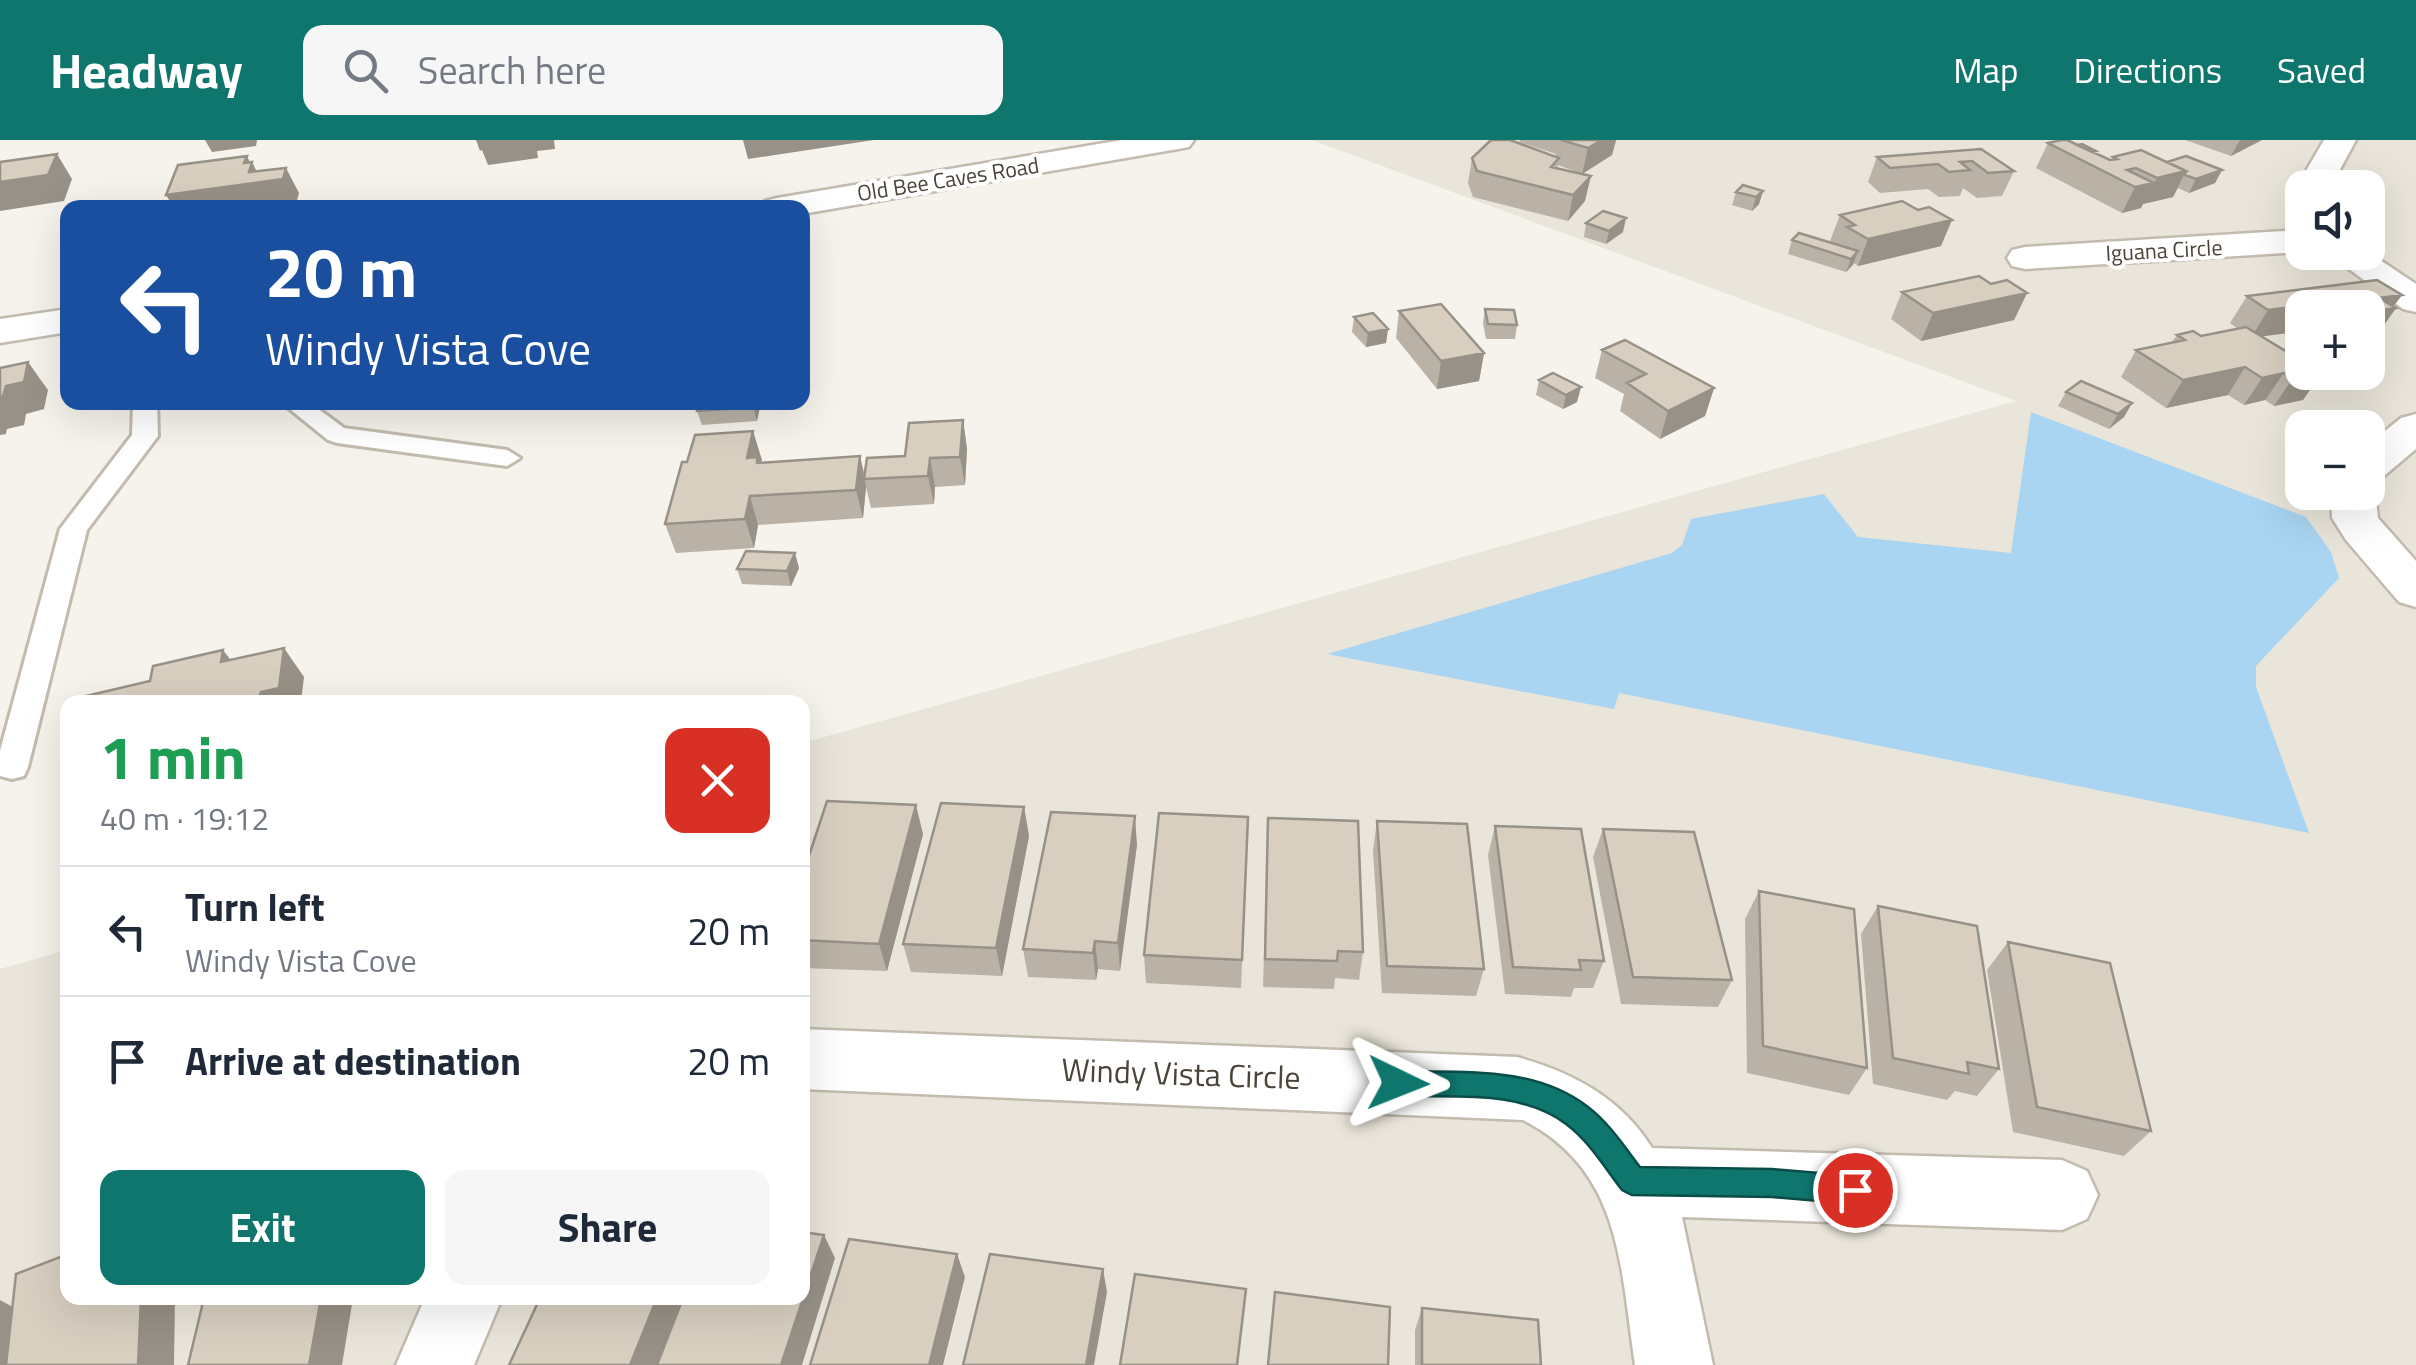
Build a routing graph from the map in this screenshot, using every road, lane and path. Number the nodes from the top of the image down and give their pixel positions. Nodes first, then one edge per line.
1 (1178, 140) edge
2 (2340, 140) edge
3 (2324, 170) edge
4 (810, 202) edge
5 (2285, 243) edge
6 (2025, 258) dead end
7 (2370, 270) edge
8 (2416, 301) edge
9 (60, 321) edge
10 (0, 331) edge
11 (145, 410) edge
12 (304, 410) edge
13 (2416, 427) edge
14 (2385, 453) edge
15 (507, 458) dead end
16 (2354, 510) edge
17 (2416, 591) edge
18 (12, 767) dead end
19 (810, 1059) edge
20 (1632, 1180) junction
21 (2062, 1194) dead end
22 (461, 1305) edge
23 (435, 1365) edge
24 (1674, 1365) edge

1 - 4 street, Old Bee Caves Road
2 - 3 street
5 - 6 street, Iguana Circle
7 - 8 street
9 - 10 street
11 - 18 lane
12 - 15 lane
13 - 14 street
16 - 17 street
19 - 20 street, Windy Vista Circle
20 - 21 street
20 - 24 street, Windy Vista Circle
22 - 23 street

